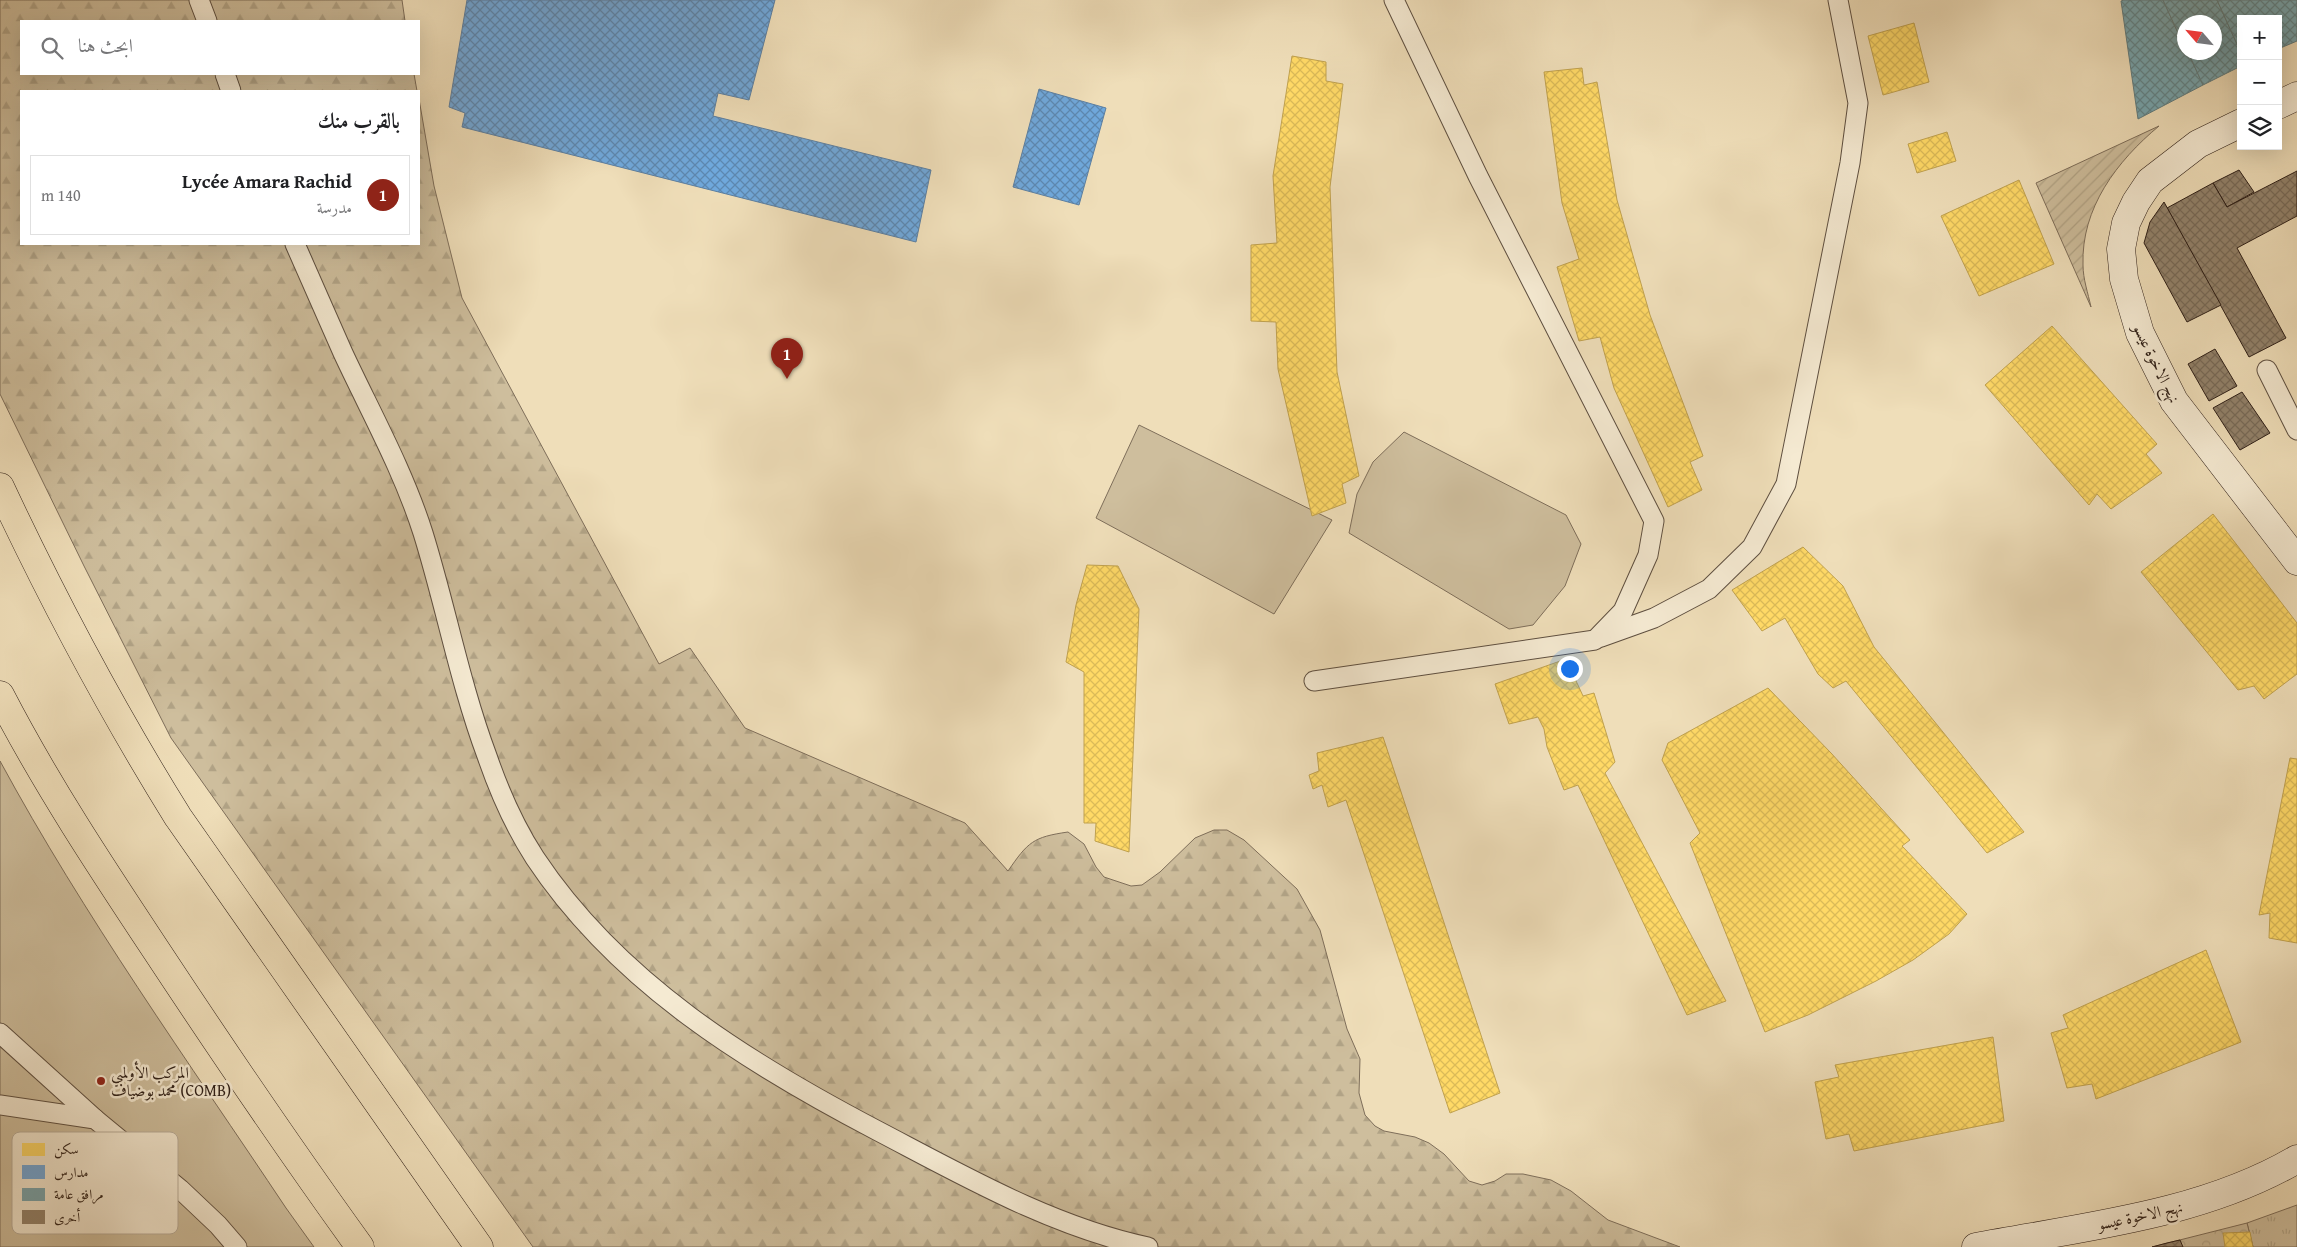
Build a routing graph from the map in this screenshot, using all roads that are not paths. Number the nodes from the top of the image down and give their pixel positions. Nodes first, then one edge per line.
1 (199, 0) edge
2 (1394, 0) edge
3 (1838, 0) edge
4 (206, 20) edge
5 (225, 75) edge
6 (232, 90) edge
7 (2297, 96) edge
8 (2280, 105) edge
9 (2237, 126) edge
10 (296, 245) edge
11 (2267, 370) dead end
12 (2297, 430) edge
13 (0, 487) edge
14 (2297, 561) edge
15 (1595, 640) junction
16 (1314, 681) dead end
17 (0, 695) edge
18 (0, 1033) edge
19 (0, 1105) edge
20 (95, 1120) junction
21 (110, 1132) edge
22 (2297, 1159) edge
23 (178, 1187) edge
24 (237, 1247) edge
25 (360, 1247) edge
26 (479, 1247) edge
27 (1148, 1247) edge
28 (1976, 1247) edge

1 - 4 lane
2 - 15 lane
3 - 15 lane
5 - 6 lane
7 - 8 street
9 - 14 street, نهج الاخوة عيسو
10 - 27 lane
11 - 12 lane
13 - 26 highway
15 - 16 lane
17 - 25 highway
18 - 20 lane
19 - 20 lane
20 - 21 lane
22 - 28 street, نهج الاخوة عيسو
23 - 24 lane

